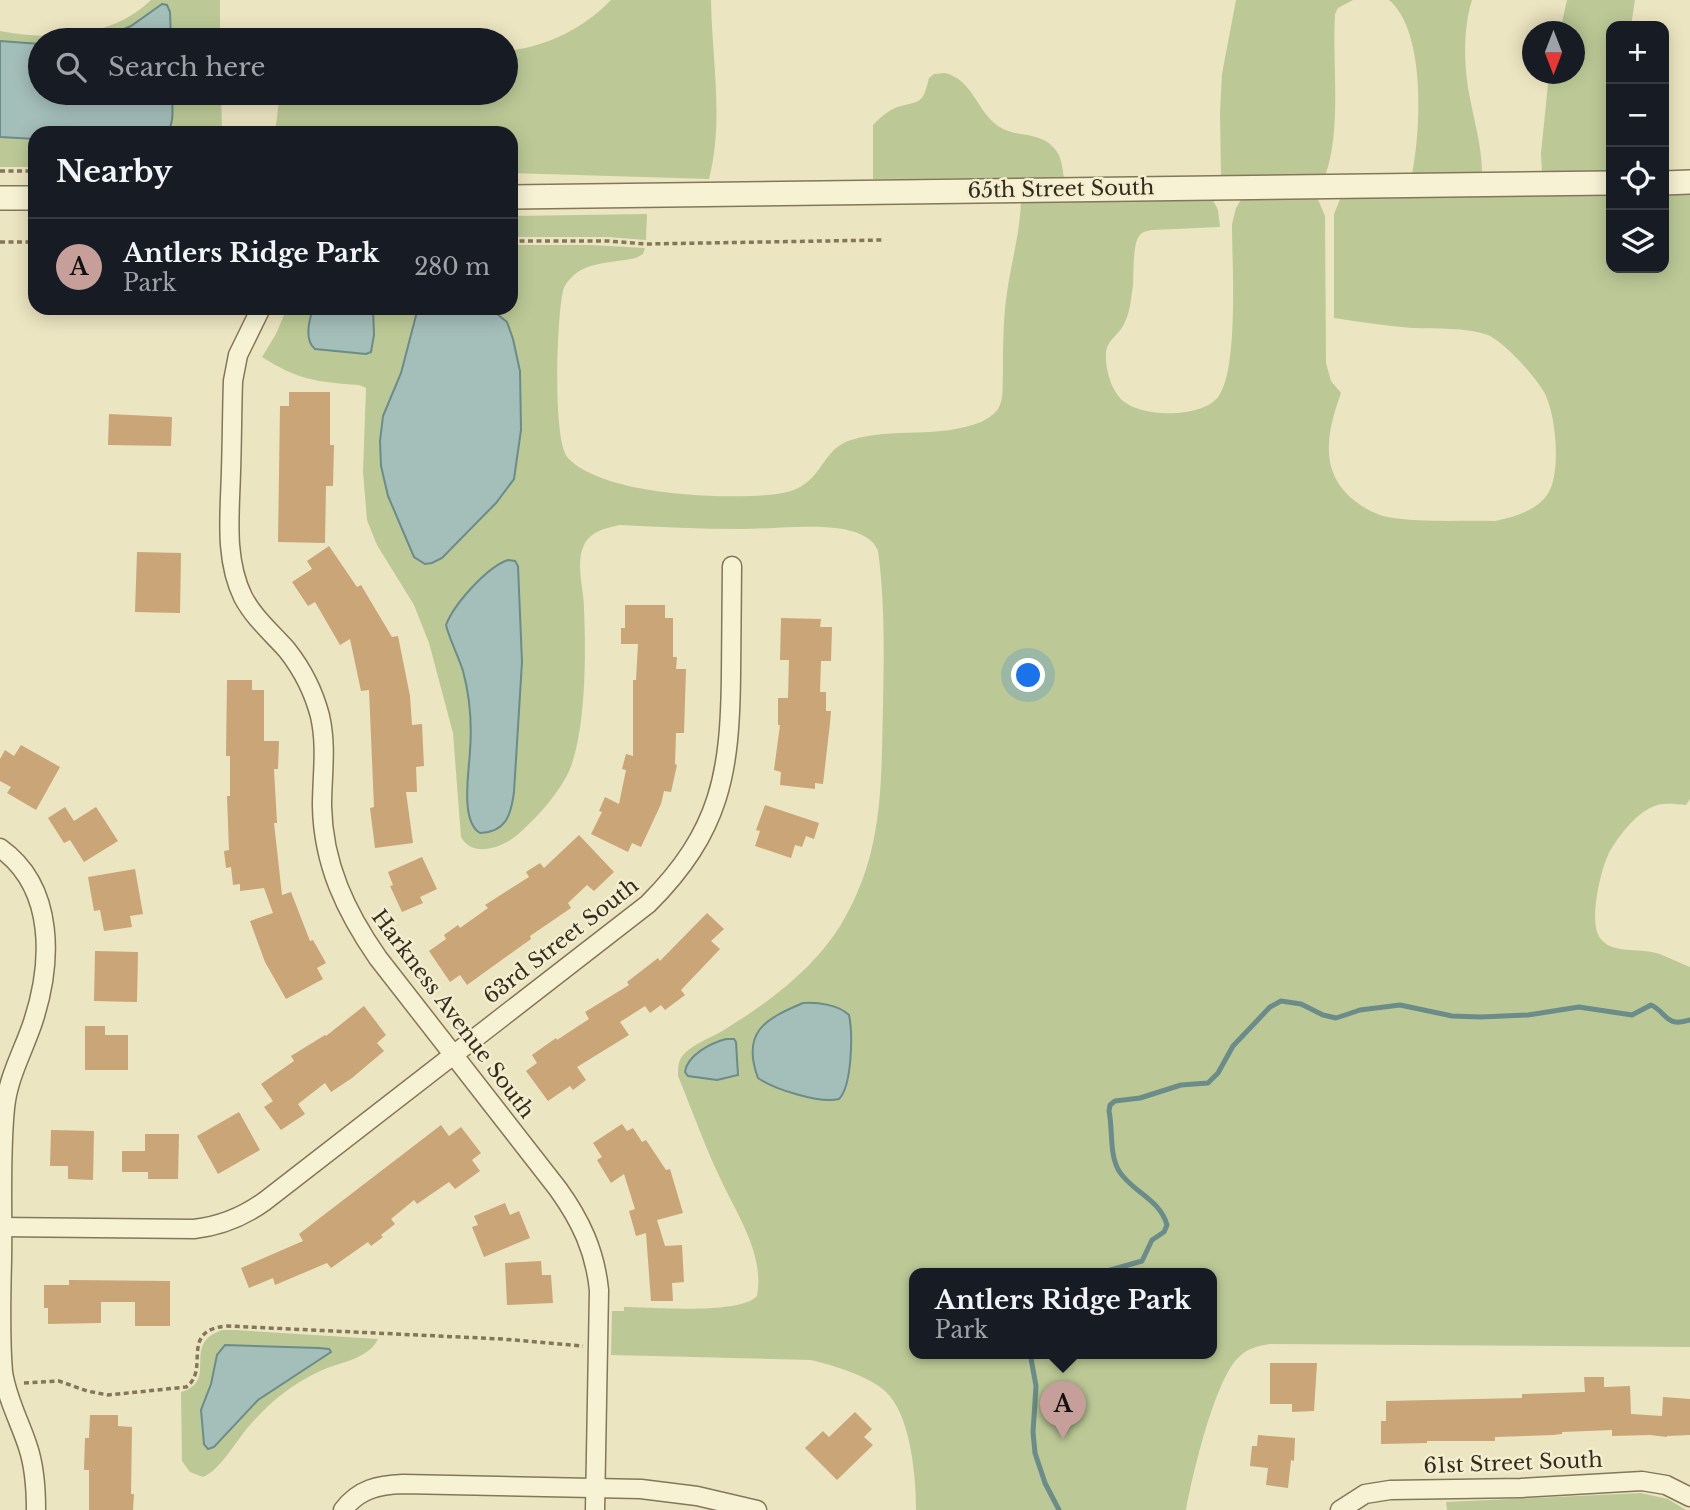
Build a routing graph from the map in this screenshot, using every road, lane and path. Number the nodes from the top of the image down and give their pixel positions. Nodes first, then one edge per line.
1 (0, 171) edge
2 (28, 171) edge
3 (1690, 182) edge
4 (1606, 183) edge
5 (1669, 183) edge
6 (518, 197) edge
7 (0, 198) edge
8 (28, 198) edge
9 (883, 240) dead end
10 (518, 241) edge
11 (0, 242) edge
12 (28, 242) edge
13 (258, 315) edge
14 (732, 566) dead end
15 (0, 848) edge
16 (454, 1055) junction
17 (1, 1227) edge
18 (584, 1346) dead end
19 (22, 1384) dead end
20 (596, 1488) junction
21 (1690, 1497) edge
22 (36, 1510) edge
23 (343, 1510) edge
24 (595, 1510) edge
25 (757, 1510) edge
26 (1340, 1510) edge

1 - 2 path
3 - 5 street
4 - 6 street, 65th Street South
7 - 8 street
9 - 10 path
11 - 12 path
13 - 16 street, Harkness Avenue South
14 - 16 street, 63rd Street South
15 - 17 street
16 - 17 street, 63rd Street South
16 - 20 street, Harkness Avenue South
17 - 22 street
18 - 19 path
20 - 23 street
20 - 24 street, Harkness Avenue South
20 - 25 street
21 - 26 street, 61st Street South

